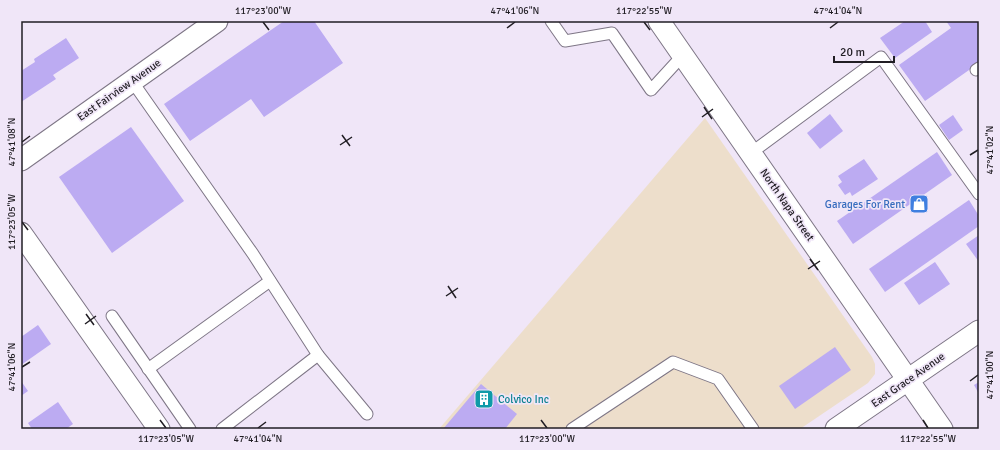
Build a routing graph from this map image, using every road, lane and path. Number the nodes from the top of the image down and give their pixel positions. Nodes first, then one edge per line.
1 (217, 21) edge
2 (551, 21) edge
3 (659, 21) edge
4 (682, 55) junction
5 (132, 81) junction
6 (750, 153) junction
7 (21, 160) edge
8 (979, 194) edge
9 (21, 234) edge
10 (270, 281) junction
11 (112, 316) dead end
12 (979, 331) edge
13 (318, 355) junction
14 (148, 369) junction
15 (908, 380) junction
16 (367, 414) dead end
17 (160, 429) edge
18 (190, 429) edge
19 (222, 429) edge
20 (572, 429) edge
21 (753, 429) edge
22 (836, 429) edge
23 (942, 429) edge

1 - 5 street, East Fairview Avenue
2 - 4 lane
3 - 4 street, North Napa Street
4 - 6 street, North Napa Street
5 - 7 street, East Fairview Avenue
5 - 10 lane
6 - 8 lane
6 - 15 street, North Napa Street
9 - 17 street
10 - 13 lane
10 - 14 lane
11 - 14 lane
12 - 15 street, East Grace Avenue
13 - 16 lane
13 - 19 lane
14 - 18 lane
15 - 22 street, East Grace Avenue
15 - 23 street, North Napa Street
20 - 21 lane

